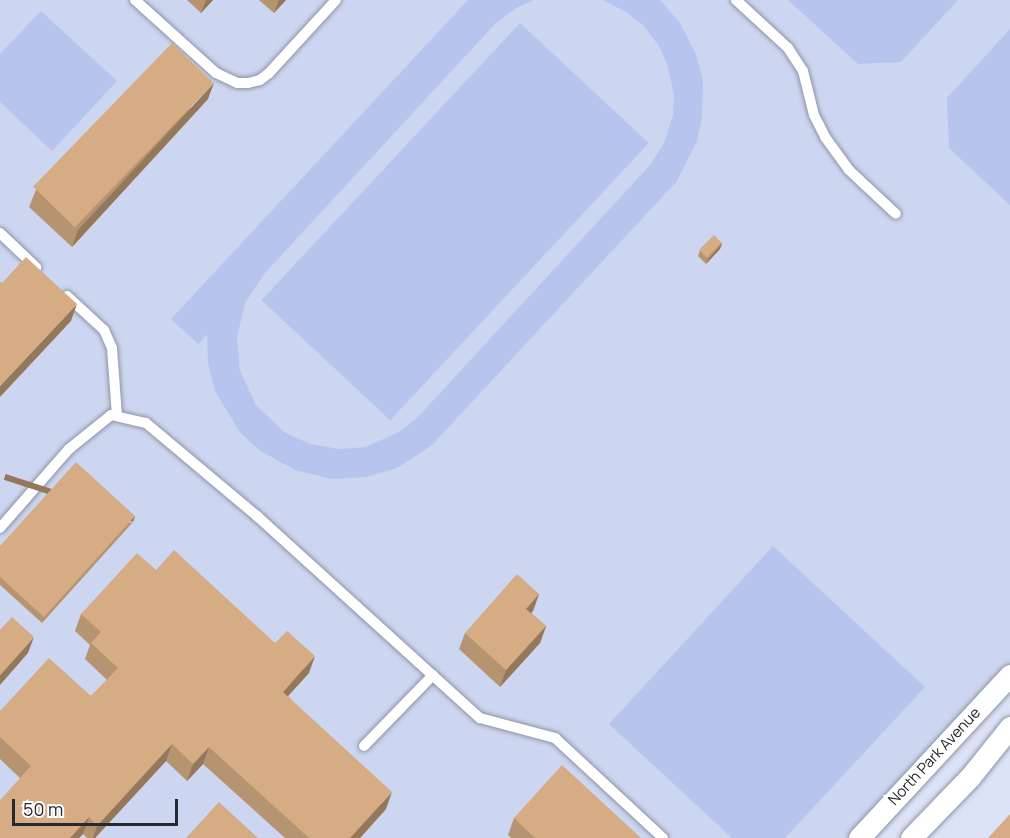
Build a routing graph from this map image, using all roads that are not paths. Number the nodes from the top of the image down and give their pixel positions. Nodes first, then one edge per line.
1 (135, 0) edge
2 (336, 0) edge
3 (736, 0) edge
4 (896, 214) dead end
5 (0, 233) edge
6 (45, 275) edge
7 (62, 291) edge
8 (117, 416) junction
9 (0, 528) edge
10 (433, 675) junction
11 (1010, 675) edge
12 (1010, 727) edge
13 (364, 746) dead end
14 (663, 838) edge
15 (859, 838) edge
16 (911, 838) edge

1 - 2 lane
3 - 4 lane
5 - 6 lane
7 - 8 lane
8 - 9 lane
8 - 10 lane
10 - 13 lane
10 - 14 lane
11 - 15 street, North Park Avenue
12 - 16 street

